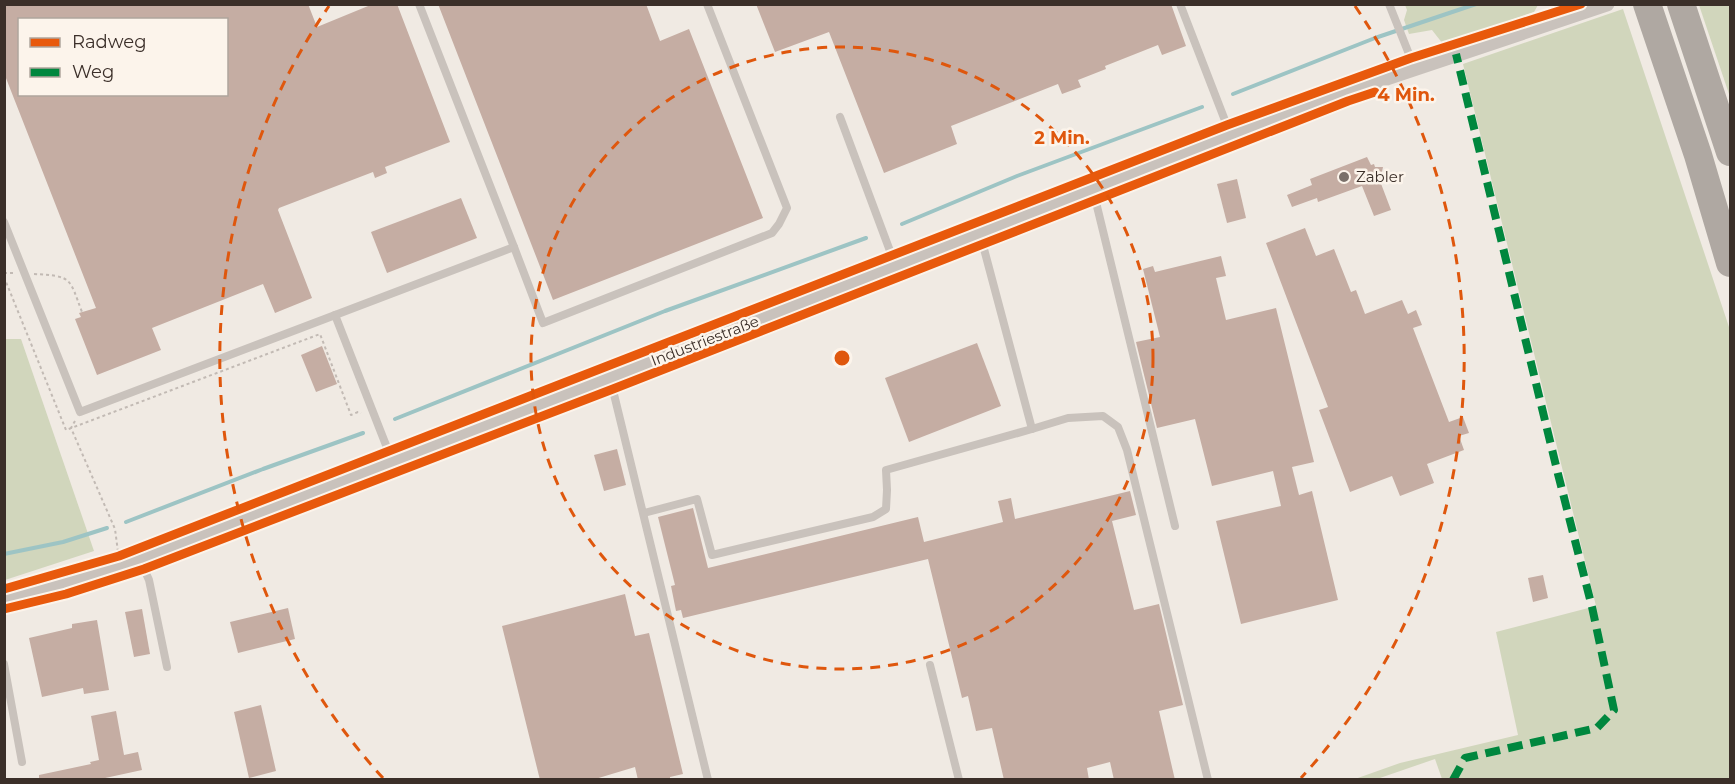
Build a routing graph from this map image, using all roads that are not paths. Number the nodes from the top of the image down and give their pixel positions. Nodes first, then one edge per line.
1 (419, 4) edge
2 (707, 4) edge
3 (1180, 4) edge
4 (1389, 4) edge
5 (1608, 4) edge
6 (1681, 4) edge
7 (1648, 8) edge
8 (1415, 69) junction
9 (840, 117) dead end
10 (1231, 136) junction
11 (1731, 152) edge
12 (1093, 190) junction
13 (4, 222) edge
14 (980, 234) junction
15 (514, 246) junction
16 (894, 261) junction
17 (1731, 263) edge
18 (335, 315) junction
19 (610, 378) junction
20 (1032, 429) junction
21 (393, 463) junction
22 (644, 513) junction
23 (1175, 526) dead end
24 (140, 560) junction
25 (4, 599) edge
26 (4, 663) edge
27 (930, 665) dead end
28 (167, 667) dead end
29 (22, 762) dead end
30 (708, 780) edge
31 (959, 780) edge
32 (1208, 780) edge

1 - 15 lane
2 - 15 lane
3 - 10 lane
4 - 8 lane
5 - 8 street, Industriestraße
6 - 11 highway
7 - 17 highway
8 - 10 street, Industriestraße
9 - 16 lane
10 - 12 street, Industriestraße
12 - 14 street, Industriestraße
12 - 23 lane
13 - 18 lane
14 - 16 street, Industriestraße
14 - 20 lane
15 - 18 lane
16 - 19 street, Industriestraße
18 - 21 lane
19 - 21 street, Industriestraße
19 - 22 lane
20 - 22 lane
20 - 32 lane
21 - 24 street, Industriestraße
22 - 30 lane
24 - 25 street, Industriestraße
24 - 28 lane
26 - 29 lane
27 - 31 lane

